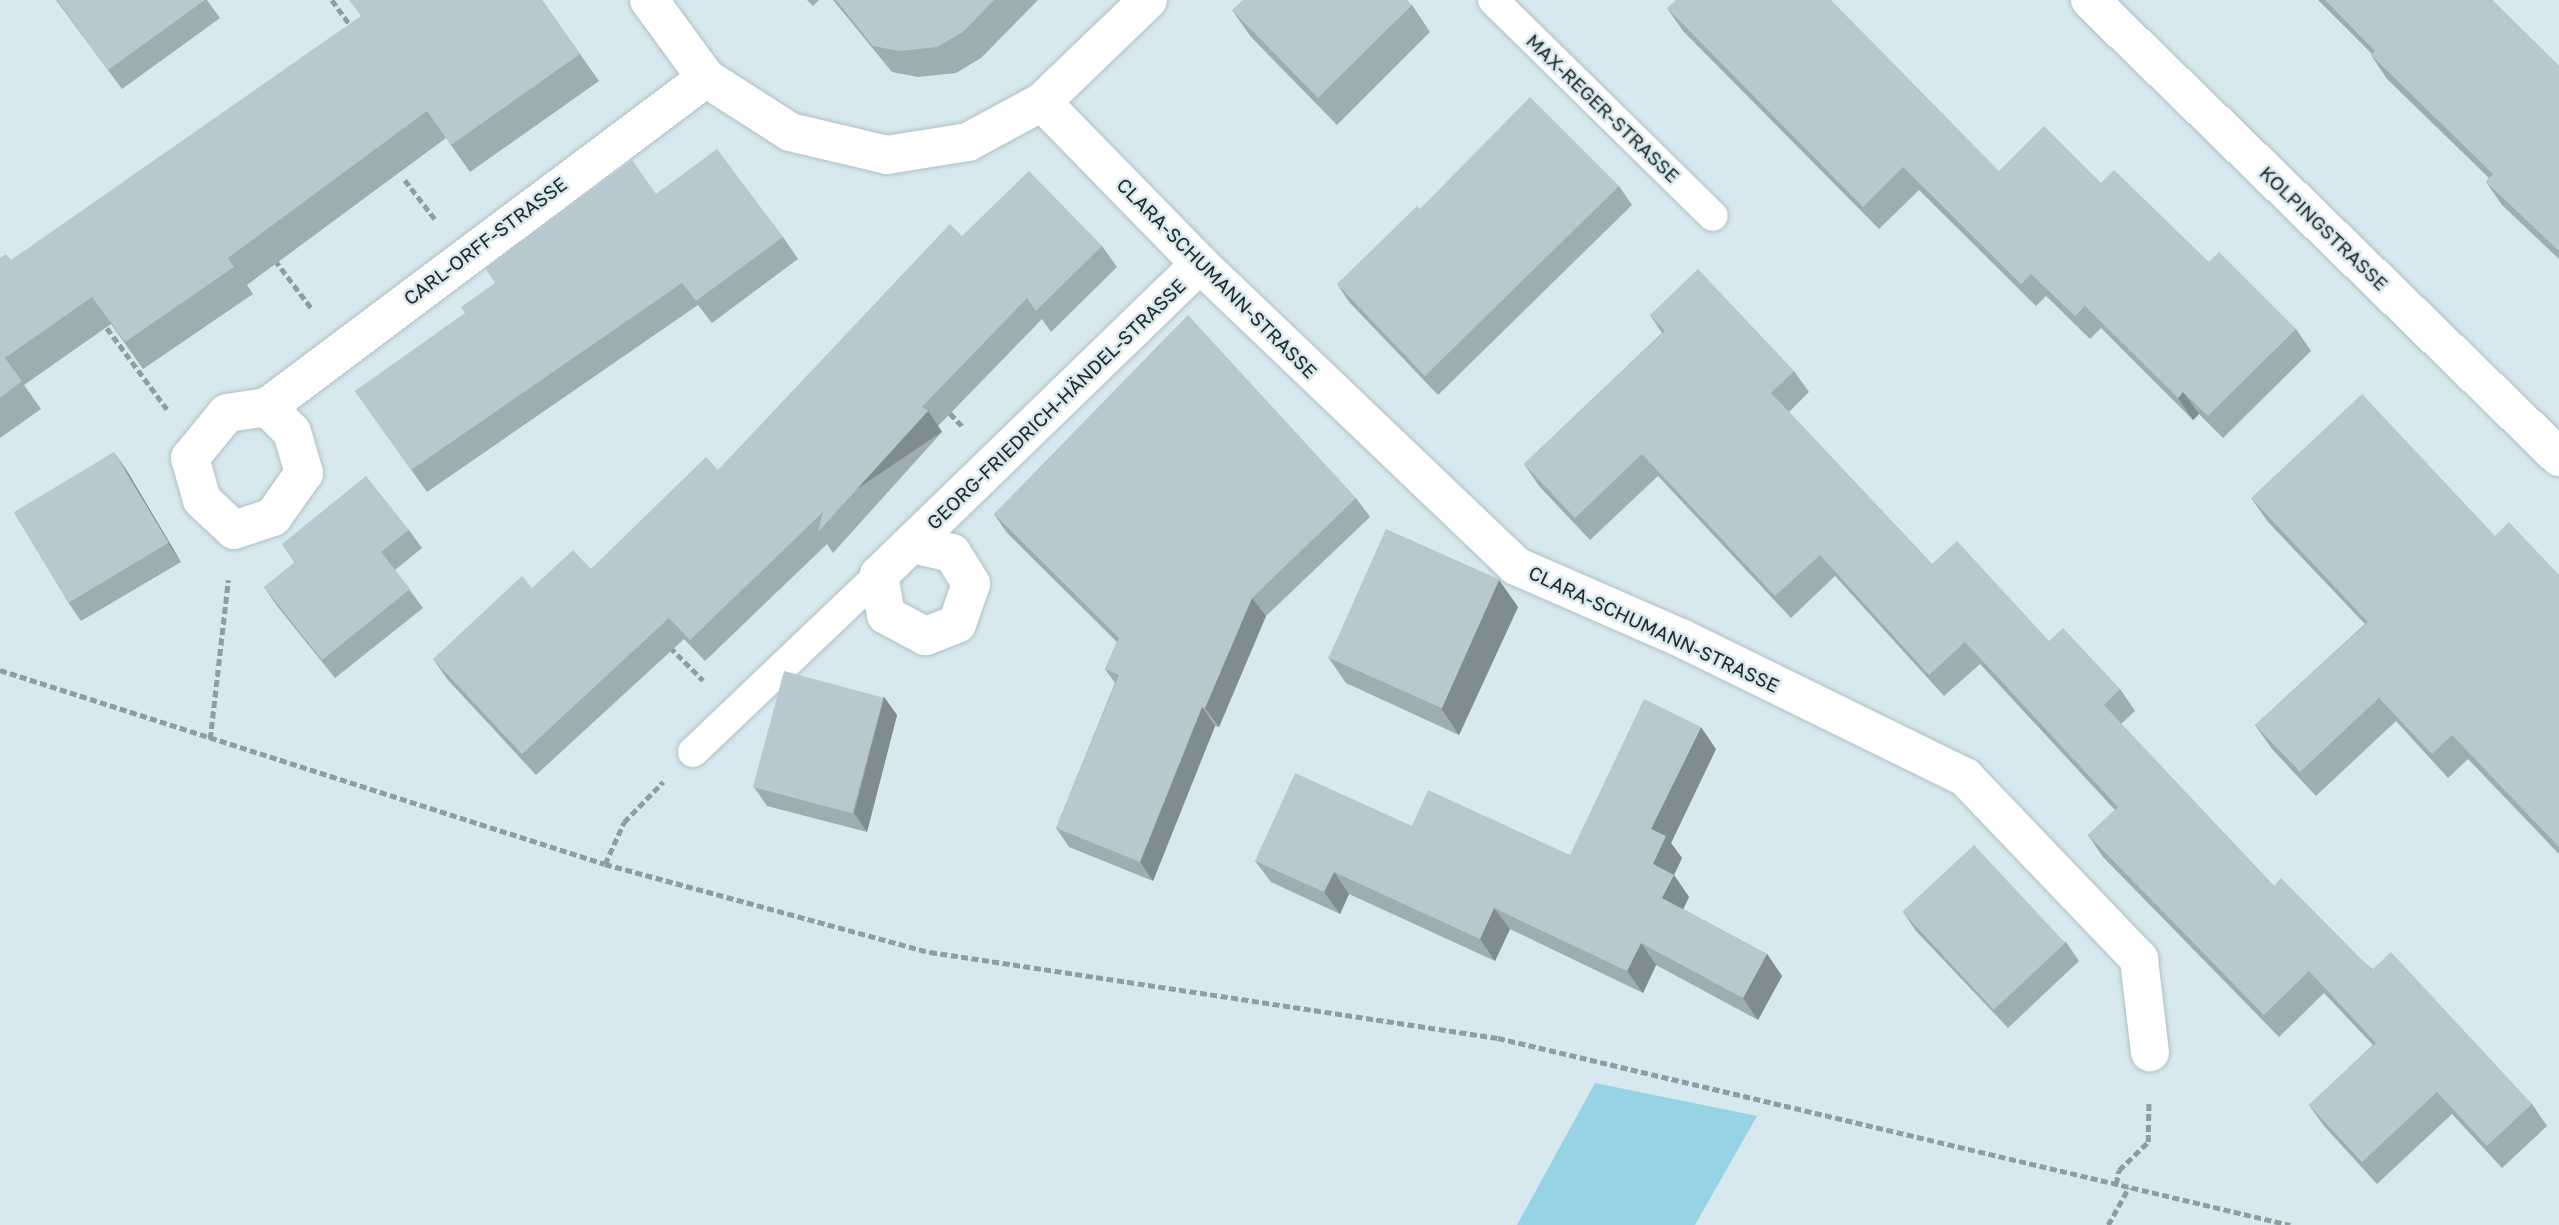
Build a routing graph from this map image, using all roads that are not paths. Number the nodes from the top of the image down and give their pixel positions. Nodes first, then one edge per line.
1 (649, 0) edge
2 (1148, 0) edge
3 (1493, 0) edge
4 (2090, 0) edge
5 (706, 78) junction
6 (1042, 102) junction
7 (1713, 216) dead end
8 (1199, 264) junction
9 (267, 407) junction
10 (2559, 457) edge
11 (912, 544) junction
12 (879, 575) junction
13 (693, 752) road end
14 (2150, 1052) road end

1 - 5 street
2 - 6 street
3 - 7 lane, MAX-REGER-STRASSE
4 - 10 street, KOLPINGSTRASSE
5 - 6 street
5 - 9 street, CARL-ORFF-STRASSE
6 - 8 street, CLARA-SCHUMANN-STRASSE
8 - 11 street, GEORG-FRIEDRICH-HÄNDEL-STRASSE
8 - 14 street, CLARA-SCHUMANN-STRASSE
9 - 9 street, CARL-ORFF-STRASSE
11 - 12 street, GEORG-FRIEDRICH-HÄNDEL-STRASSE
11 - 12 street, GEORG-FRIEDRICH-HÄNDEL-STRASSE
12 - 13 lane, GEORG-FRIEDRICH-HÄNDEL-STRASSE

